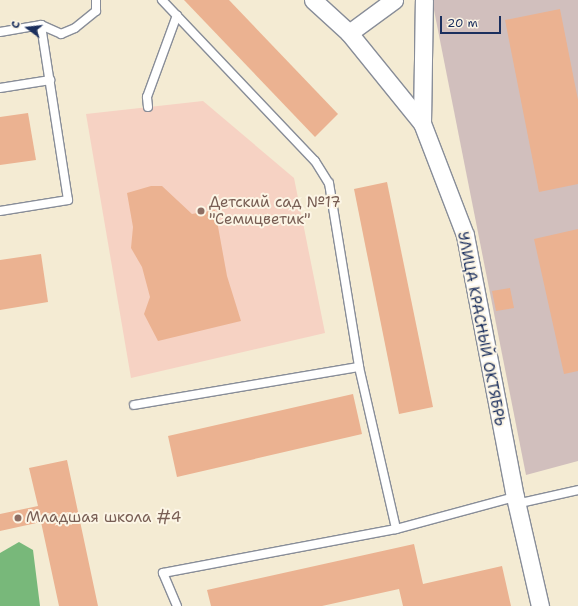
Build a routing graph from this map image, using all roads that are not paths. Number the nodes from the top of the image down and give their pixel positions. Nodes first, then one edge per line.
1 (96, 0) edge
2 (162, 0) edge
3 (313, 0) edge
4 (394, 0) edge
5 (424, 0) edge
6 (177, 16) junction
7 (41, 25) junction
8 (0, 32) edge
9 (349, 33) junction
10 (50, 80) junction
11 (0, 88) edge
12 (148, 107) dead end
13 (422, 123) junction
14 (0, 211) edge
15 (359, 367) junction
16 (134, 405) dead end
17 (578, 490) edge
18 (515, 501) junction
19 (396, 529) junction
20 (177, 606) edge
21 (540, 606) edge

1 - 7 lane
2 - 6 lane
3 - 9 street, УЛИЦА КРАСНЫЙ ОКТЯБРЬ
4 - 9 street
5 - 13 street
6 - 12 lane
6 - 15 lane
7 - 8 lane
7 - 10 lane
9 - 13 street, УЛИЦА КРАСНЫЙ ОКТЯБРЬ
10 - 11 lane
10 - 14 lane
13 - 18 street, УЛИЦА КРАСНЫЙ ОКТЯБРЬ
15 - 16 lane
15 - 19 lane
17 - 18 lane
18 - 19 lane
18 - 21 street, УЛИЦА КРАСНЫЙ ОКТЯБРЬ
19 - 20 lane

